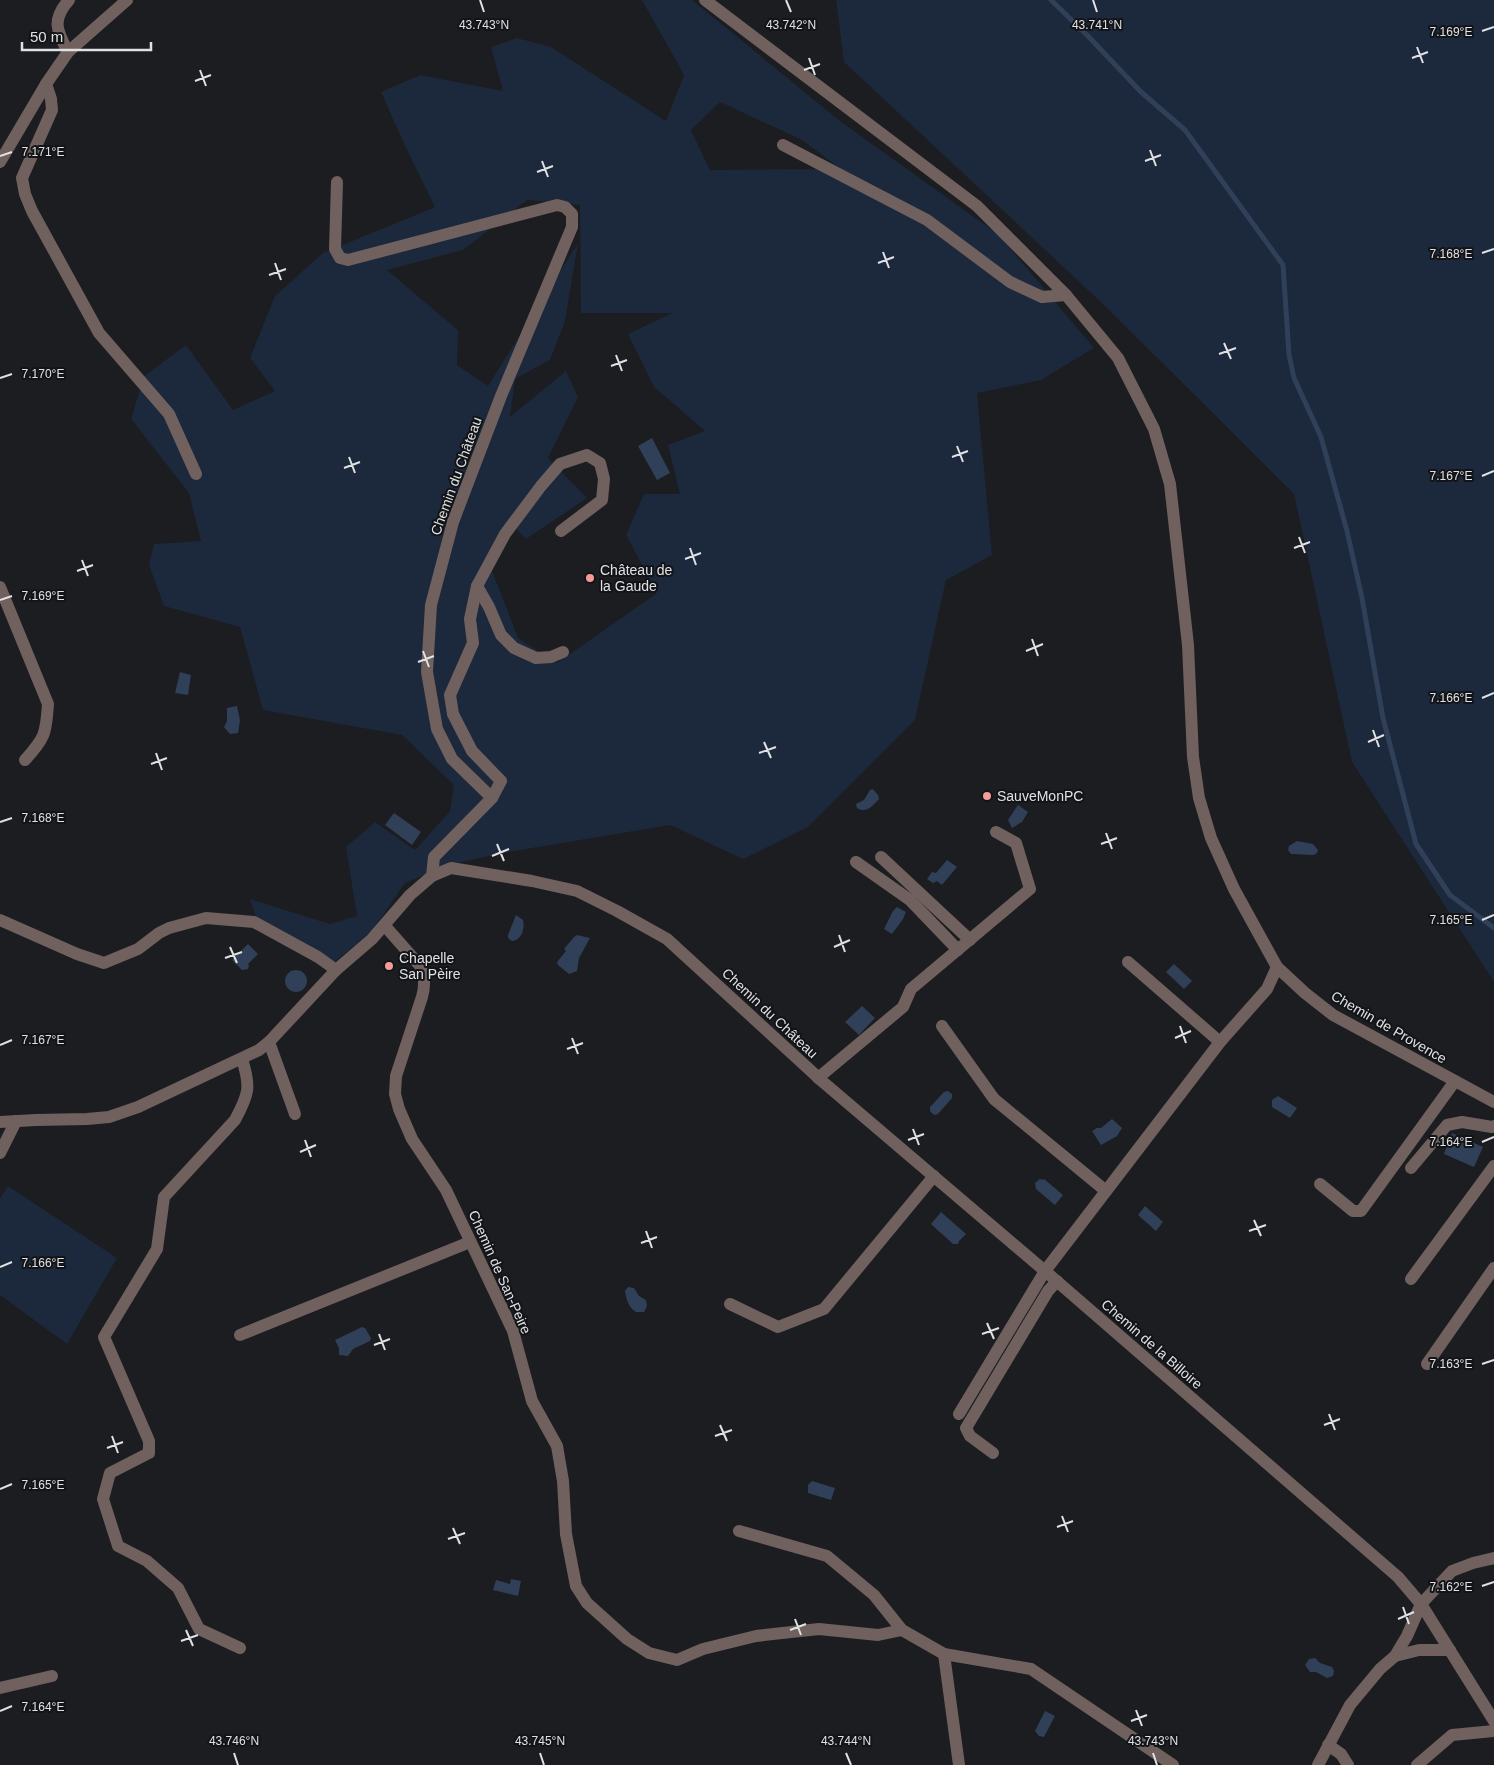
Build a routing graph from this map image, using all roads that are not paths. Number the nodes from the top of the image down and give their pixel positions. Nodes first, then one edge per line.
1 (69, 0) edge
2 (127, 0) edge
3 (705, 0) edge
4 (68, 52) junction
5 (46, 84) junction
6 (783, 145) dead end
7 (0, 162) edge
8 (337, 182) dead end
9 (1066, 295) junction
10 (196, 474) dead end
11 (561, 531) dead end
12 (477, 586) junction
13 (0, 587) edge
14 (563, 652) dead end
15 (25, 760) dead end
16 (492, 798) junction
17 (996, 832) dead end
18 (881, 857) dead end
19 (856, 862) dead end
20 (432, 876) junction
21 (0, 920) edge
22 (385, 926) junction
23 (970, 940) junction
24 (958, 950) junction
25 (1128, 962) dead end
26 (1278, 967) junction
27 (336, 970) junction
28 (942, 1026) dead end
29 (269, 1042) junction
30 (1220, 1042) junction
31 (242, 1059) junction
32 (818, 1078) junction
33 (1455, 1081) junction
34 (1494, 1102) edge
35 (295, 1114) dead end
36 (16, 1121) junction
37 (0, 1122) edge
38 (1494, 1126) edge
39 (0, 1153) edge
40 (1494, 1166) edge
41 (1410, 1168) dead end
42 (934, 1176) junction
43 (1320, 1184) dead end
44 (1106, 1191) junction
45 (470, 1242) junction
46 (1494, 1268) edge
47 (1045, 1271) junction
48 (1412, 1279) dead end
49 (1057, 1281) junction
50 (730, 1304) dead end
51 (240, 1335) dead end
52 (1428, 1364) dead end
53 (959, 1414) dead end
54 (993, 1453) dead end
55 (739, 1531) dead end
56 (1494, 1558) edge
57 (1421, 1604) junction
58 (902, 1630) junction
59 (240, 1648) dead end
60 (1450, 1650) junction
61 (944, 1654) junction
62 (1395, 1656) junction
63 (52, 1676) dead end
64 (0, 1688) edge
65 (1494, 1721) edge
66 (1494, 1731) edge
67 (1328, 1745) junction
68 (959, 1765) edge
69 (1173, 1765) edge
70 (1318, 1765) edge
71 (1348, 1765) edge
72 (1417, 1765) edge

1 - 4 street
2 - 4 street
3 - 9 street, Chemin de Provence
4 - 5 street
5 - 7 street
5 - 10 street
6 - 9 street
8 - 16 street, Chemin du Château
9 - 26 street, Chemin de Provence
11 - 12 street
12 - 14 street
12 - 16 street
13 - 15 street
16 - 20 street
17 - 23 street
18 - 23 street
19 - 24 street
20 - 22 street, Chemin du Château
20 - 32 street, Chemin du Château
21 - 27 street
22 - 27 street, Chemin du Château
22 - 45 street, Chemin de San-Peire
23 - 24 street
24 - 32 street
25 - 30 street
26 - 30 street
26 - 33 street, Chemin de Provence
27 - 29 street, Chemin du Château
28 - 44 street
29 - 31 street, Chemin du Château
29 - 35 street
30 - 44 street
31 - 36 street, Chemin du Château
31 - 59 street
32 - 42 street, Chemin du Château
33 - 34 street, Chemin de Provence
33 - 43 street
36 - 37 street, Chemin du Château
36 - 39 street
38 - 41 street
40 - 48 street
42 - 47 street, Chemin du Château
42 - 50 street
44 - 47 street
45 - 51 street
45 - 58 street, Chemin de San-Peire
46 - 52 street
47 - 49 street, Chemin de la Billoire
47 - 53 street
49 - 54 street
49 - 57 street, Chemin de la Billoire
55 - 58 street
56 - 57 street
57 - 60 street, Chemin de la Billoire
57 - 62 street
58 - 61 street
60 - 62 street
60 - 65 street, Chemin de la Billoire
61 - 68 street
61 - 69 street
62 - 67 street
63 - 64 street
66 - 72 street
67 - 70 street
67 - 71 street

